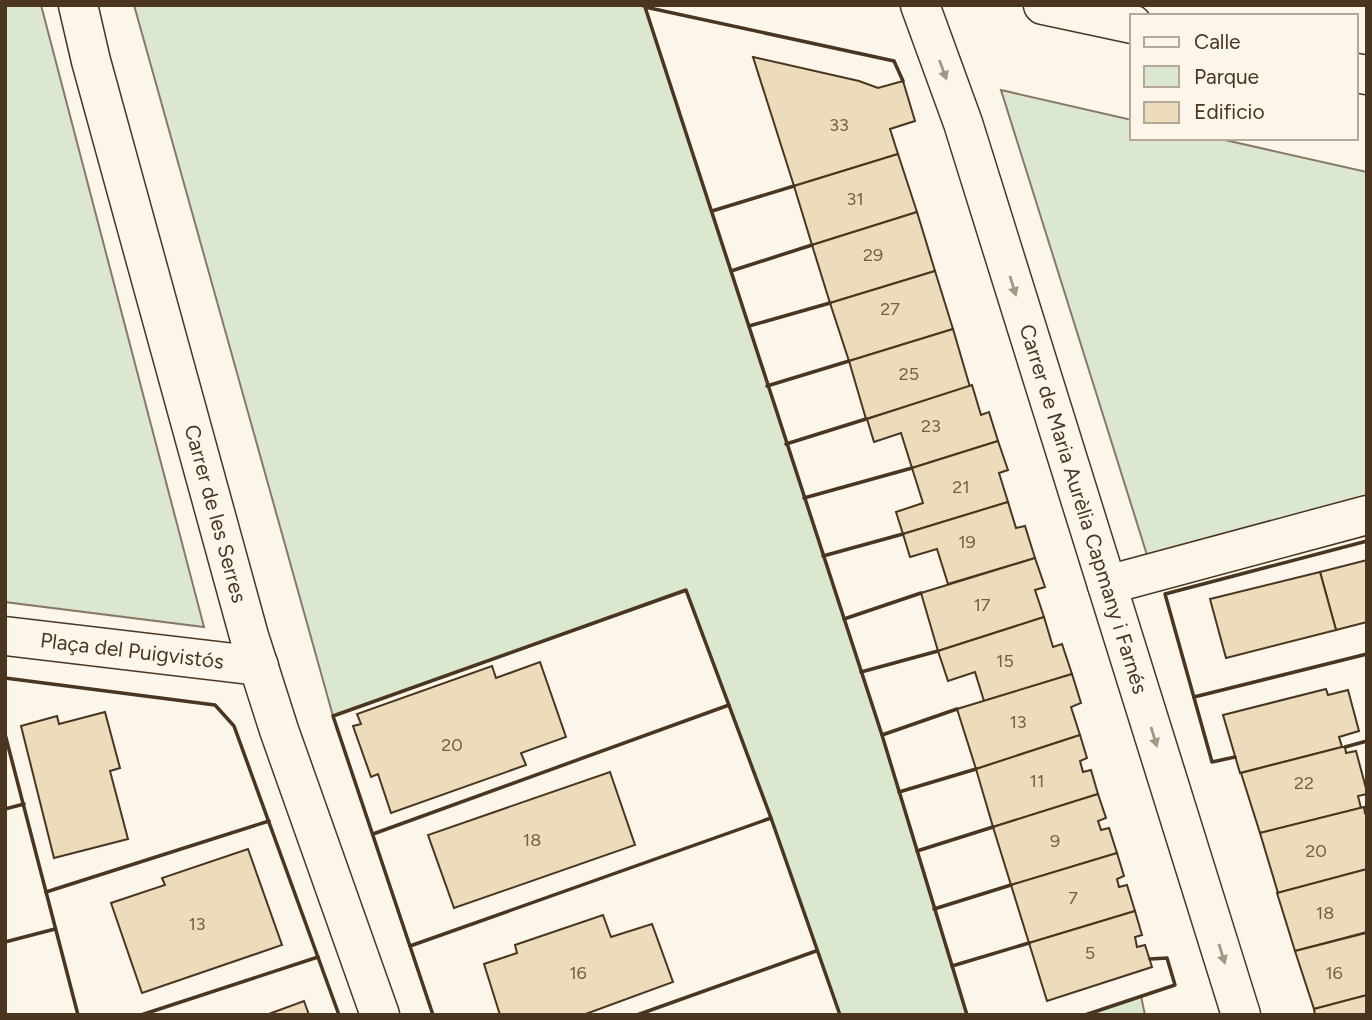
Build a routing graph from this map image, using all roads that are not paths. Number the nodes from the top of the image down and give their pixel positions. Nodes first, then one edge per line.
1 (78, 5) edge
2 (920, 5) edge
3 (1042, 5) edge
4 (1130, 24) edge
5 (1367, 515) edge
6 (1107, 585) junction
7 (5, 636) edge
8 (259, 666) junction
9 (380, 1015) edge
10 (1241, 1015) edge

1 - 8 street, Carrer de les Serres
2 -> 6 street, Carrer de Maria Aurèlia Capmany i Farnés
3 - 4 street
5 - 6 street
6 -> 10 street, Carrer de Maria Aurèlia Capmany i Farnés
7 - 8 street, Plaça del Puigvistós
8 - 9 street, Carrer de les Serres

